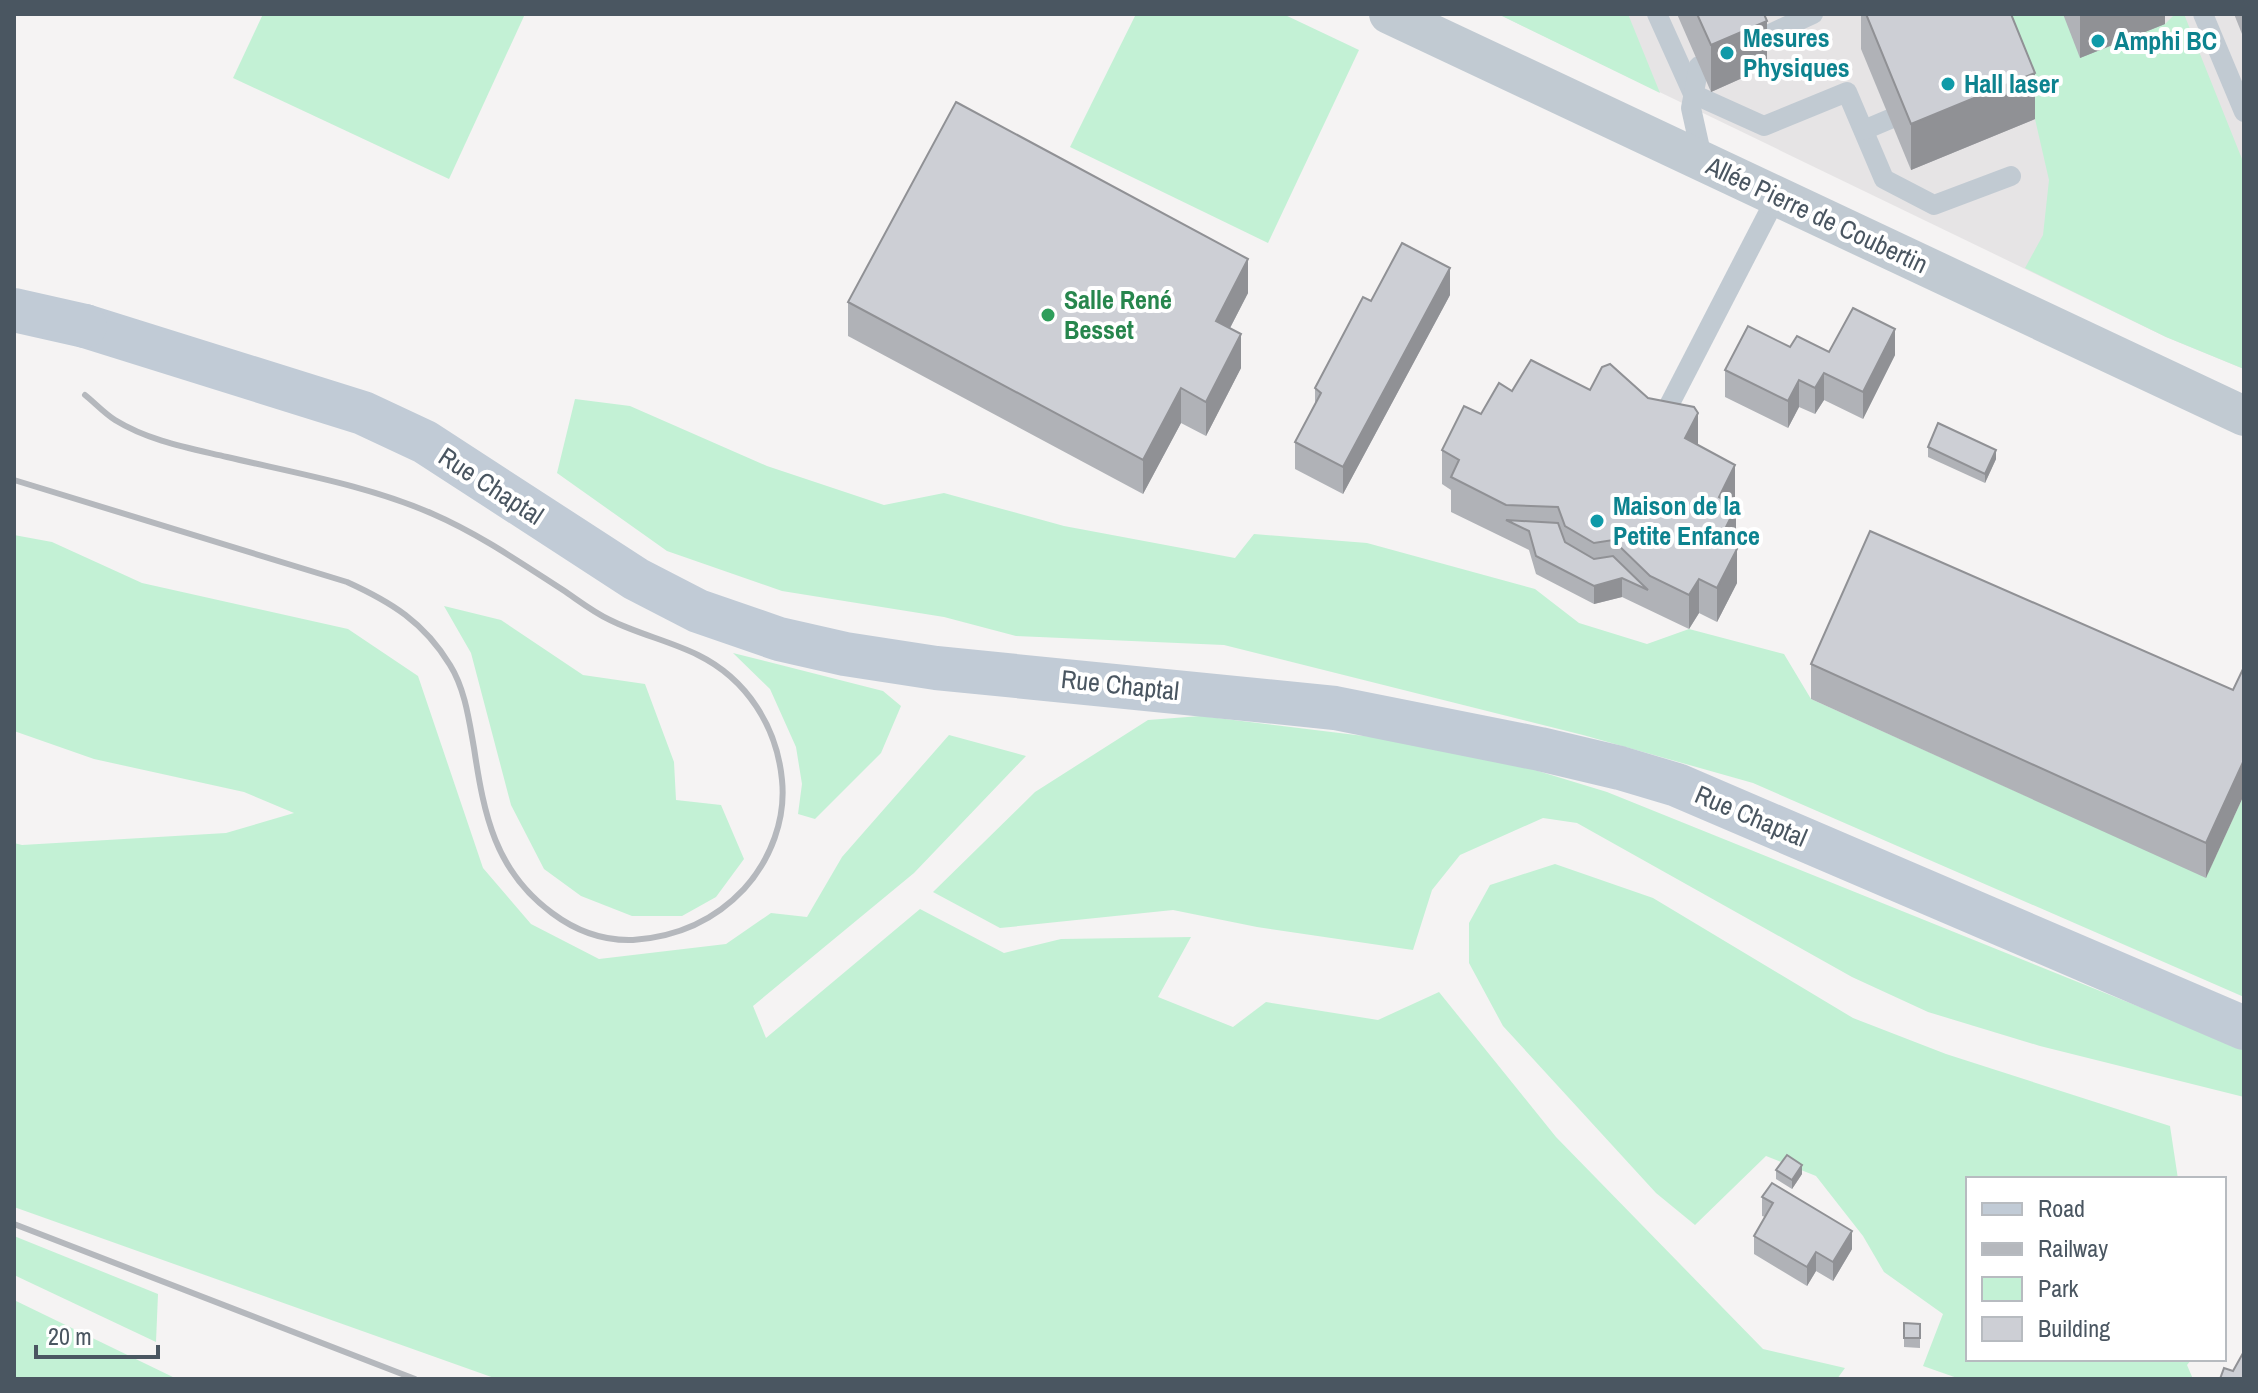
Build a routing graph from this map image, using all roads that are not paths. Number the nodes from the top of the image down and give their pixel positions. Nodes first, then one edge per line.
1 (1389, 14) edge
2 (1657, 14) edge
3 (1813, 14) edge
4 (2203, 14) edge
5 (1755, 41) edge
6 (1699, 66) edge
7 (1693, 94) junction
8 (2244, 112) edge
9 (1890, 119) edge
10 (1864, 130) junction
11 (1703, 162) junction
12 (2011, 176) dead end
13 (1777, 196) junction
14 (14, 310) edge
15 (1665, 413) edge
16 (2244, 416) edge
17 (2244, 1028) edge

1 - 11 street, Allée Pierre de Coubertin
2 - 7 lane
3 - 5 lane
4 - 8 lane
6 - 7 lane
7 - 10 lane
7 - 11 lane
9 - 10 lane
10 - 12 lane
11 - 13 street, Allée Pierre de Coubertin
13 - 15 lane
13 - 16 street, Allée Pierre de Coubertin
14 - 17 street, Rue Chaptal, bridge

